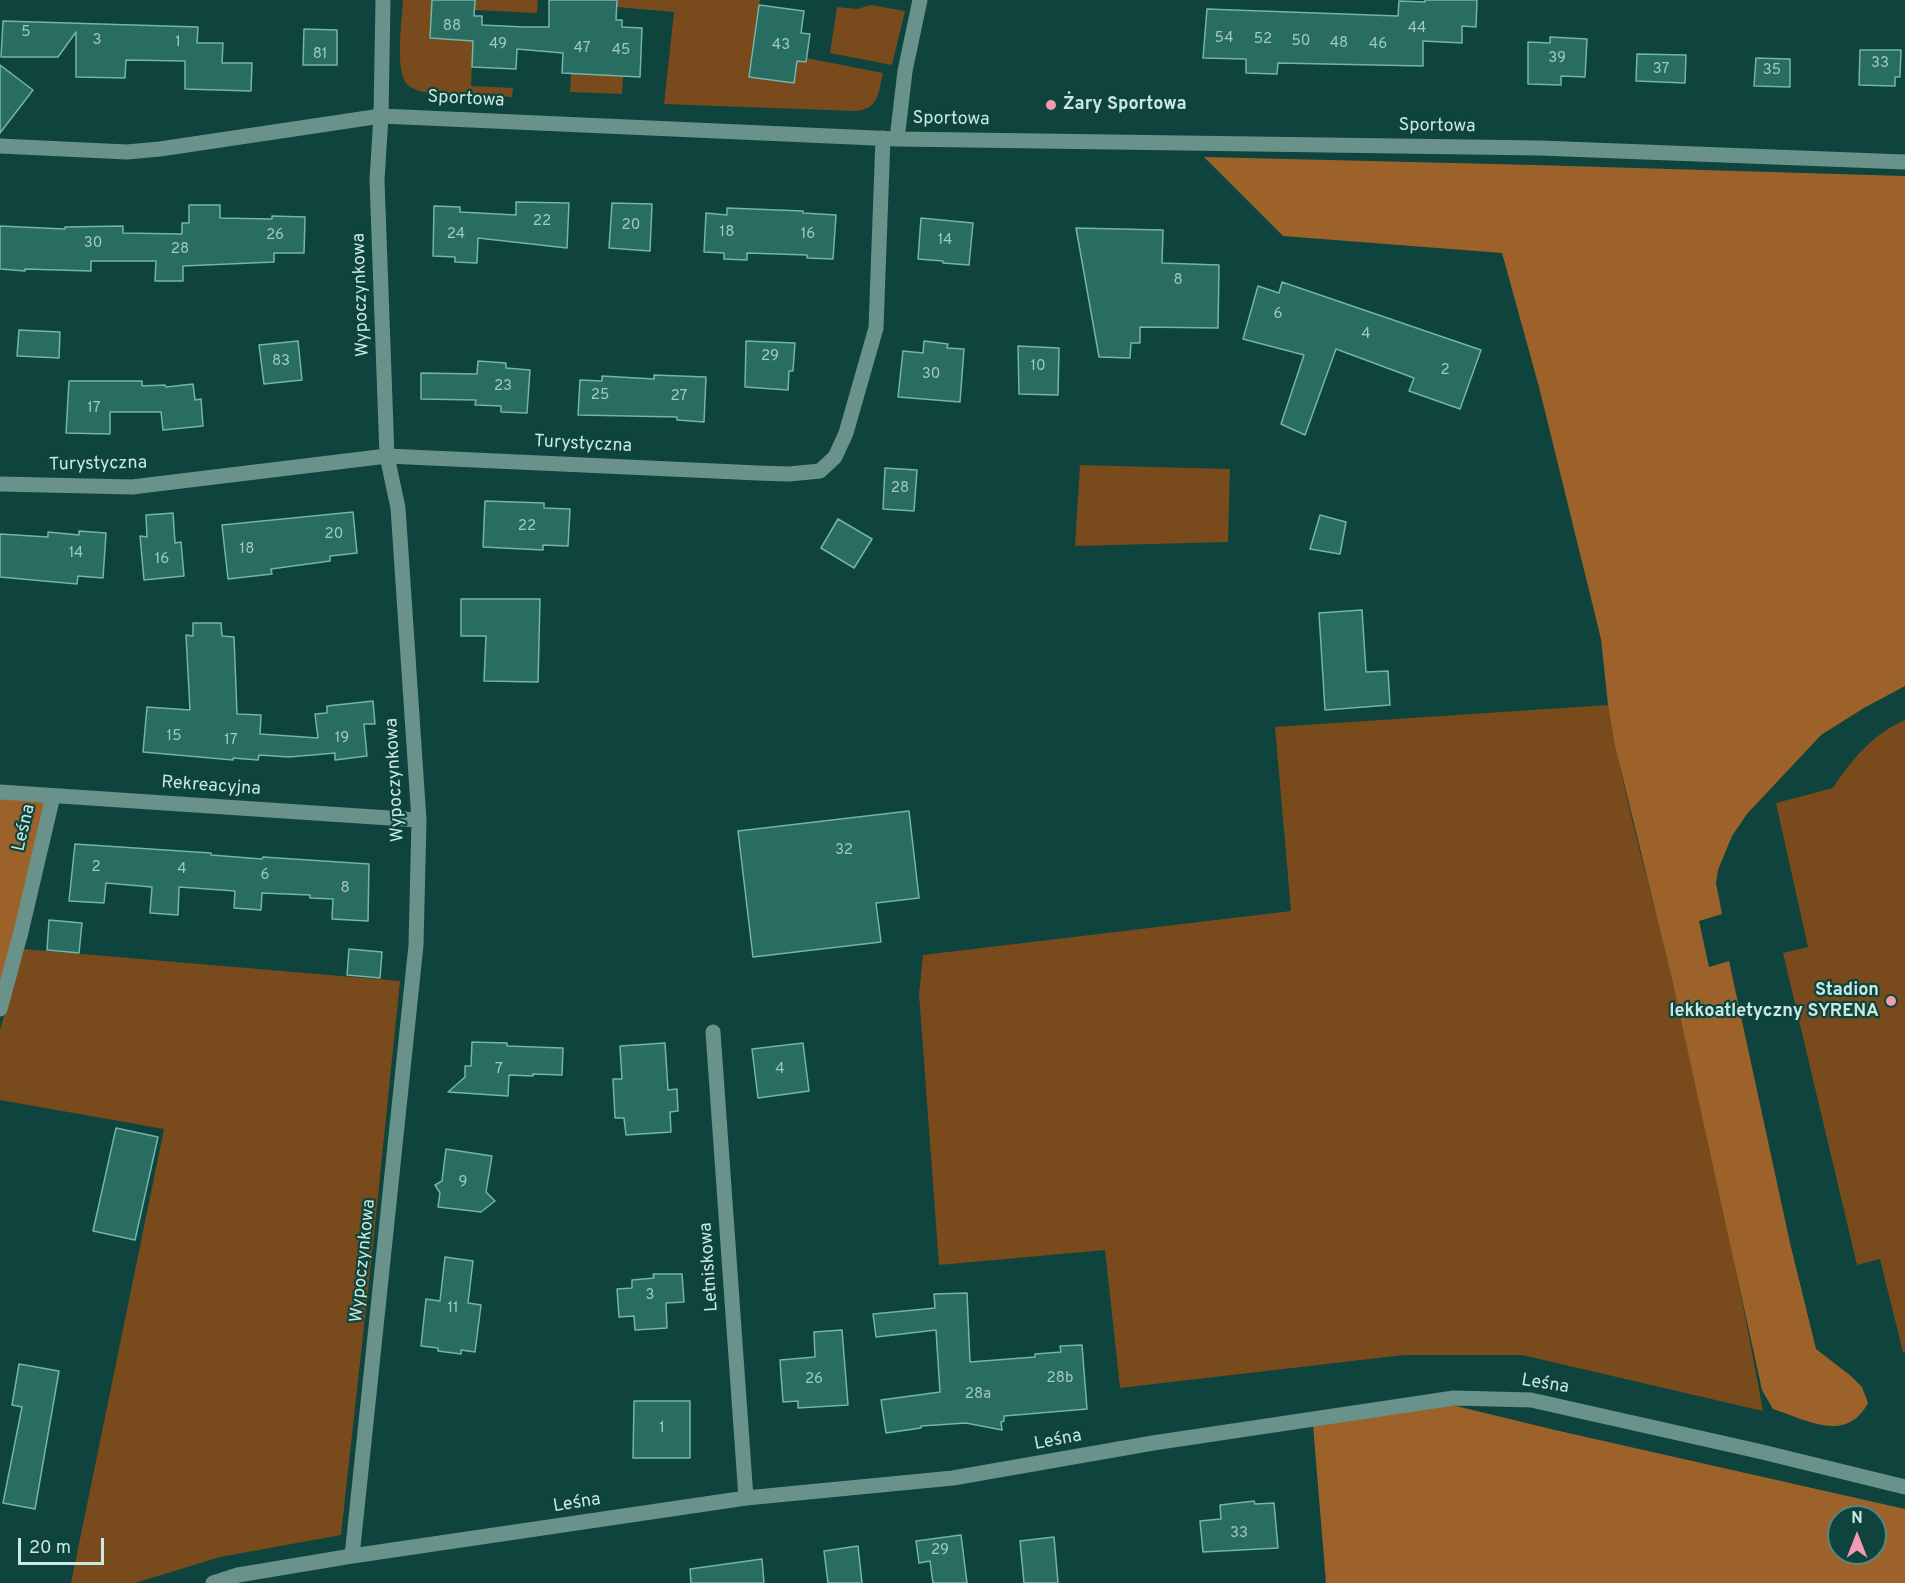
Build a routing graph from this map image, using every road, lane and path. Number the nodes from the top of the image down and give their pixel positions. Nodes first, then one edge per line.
1 (383, 0) edge
2 (920, 0) edge
3 (381, 116) junction
4 (890, 139) junction
5 (0, 146) edge
6 (1905, 162) edge
7 (387, 456) junction
8 (0, 484) edge
9 (0, 792) edge
10 (53, 796) junction
11 (419, 820) junction
12 (0, 1009) edge
13 (713, 1032) dead end
14 (1905, 1487) edge
15 (746, 1498) junction
16 (352, 1556) junction
17 (213, 1583) edge

1 - 3 street, Wypoczynkowa
2 - 4 street
3 - 4 street, Sportowa
3 - 5 street, Sportowa
3 - 7 street, Wypoczynkowa
4 - 6 street, Sportowa
4 - 7 street, Turystyczna
7 - 8 street, Turystyczna
7 - 11 street, Wypoczynkowa
9 - 10 street, Rekreacyjna
10 - 11 street, Rekreacyjna
10 - 12 street, Leśna
11 - 16 street, Wypoczynkowa
13 - 15 street, Letniskowa
14 - 15 street, Leśna
15 - 16 street, Leśna
16 - 17 street, Leśna

